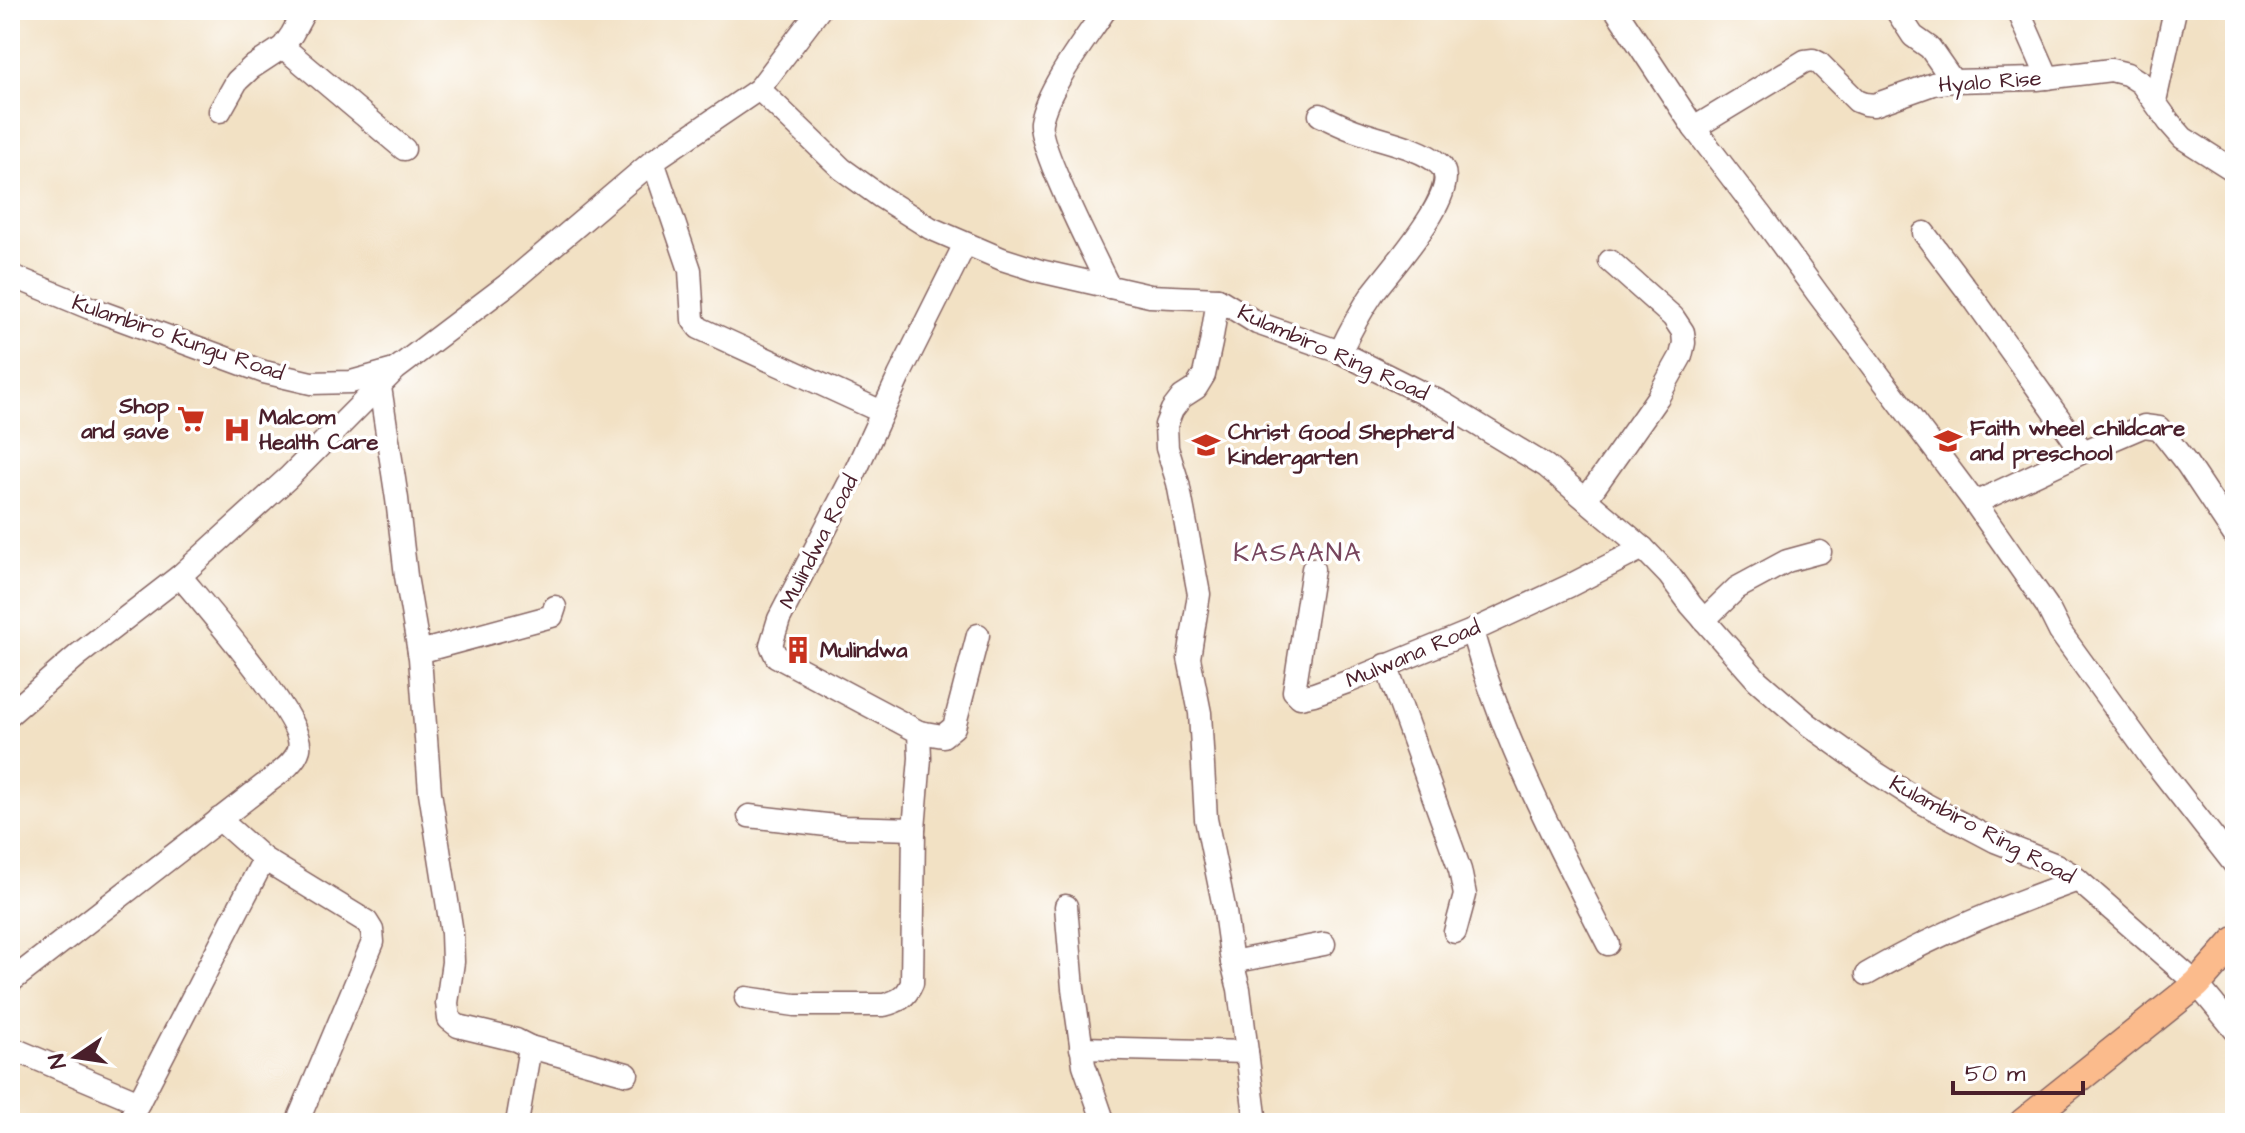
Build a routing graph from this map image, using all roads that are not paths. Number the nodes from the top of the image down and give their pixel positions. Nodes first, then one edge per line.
1 (305, 10) edge
2 (819, 10) edge
3 (1105, 10) edge
4 (1616, 10) edge
5 (1896, 10) edge
6 (2018, 10) edge
7 (2175, 10) edge
8 (283, 47) junction
9 (2048, 78) junction
10 (1953, 81) junction
11 (759, 89) junction
12 (2155, 101) junction
13 (220, 111) dead end
14 (1320, 115) dead end
15 (1694, 128) junction
16 (404, 149) dead end
17 (653, 161) junction
18 (2235, 171) edge
19 (1924, 233) dead end
20 (965, 244) junction
21 (1610, 261) dead end
22 (10, 275) edge
23 (1109, 287) junction
24 (1218, 299) junction
25 (1340, 352) junction
26 (396, 369) junction
27 (380, 387) junction
28 (882, 412) junction
29 (2083, 452) junction
30 (1587, 498) junction
31 (1975, 503) junction
32 (2235, 536) edge
33 (1643, 548) junction
34 (1820, 552) dead end
35 (1313, 569) dead end
36 (180, 576) junction
37 (555, 607) dead end
38 (1704, 620) junction
39 (1472, 631) junction
40 (978, 635) dead end
41 (419, 652) junction
42 (1386, 665) junction
43 (10, 714) edge
44 (919, 732) junction
45 (749, 816) dead end
46 (219, 819) junction
47 (914, 829) junction
48 (264, 859) junction
49 (2235, 865) edge
50 (2078, 880) junction
51 (1066, 906) dead end
52 (1455, 932) dead end
53 (2235, 941) edge
54 (1324, 944) dead end
55 (1608, 944) dead end
56 (1232, 962) junction
57 (1867, 974) dead end
58 (10, 982) edge
59 (2197, 984) junction
60 (746, 998) dead end
61 (2235, 1030) edge
62 (530, 1047) junction
63 (1081, 1048) junction
64 (16, 1050) dead end
65 (1247, 1052) junction
66 (627, 1074) dead end
67 (139, 1102) junction
68 (128, 1123) edge
69 (297, 1123) edge
70 (517, 1123) edge
71 (1104, 1123) edge
72 (1256, 1123) edge
73 (2023, 1123) edge

1 - 8 street
2 - 11 street
3 - 23 street
4 - 15 street
5 - 10 street
6 - 9 street
7 - 12 street
8 - 13 street
8 - 16 street
9 - 10 street, Hyalo Rise
9 - 12 street, Hyalo Rise
10 - 15 street, Hyalo Rise
11 - 17 street
11 - 20 street, Kulambiro Ring Road
12 - 18 street, Hyalo Rise
14 - 25 street
15 - 31 street
17 - 26 street
17 - 28 street
19 - 29 street
20 - 23 street, Kulambiro Ring Road
20 - 28 street, Mulindwa Road
21 - 30 street
22 - 26 street, Kulambiro Kungu Road
23 - 24 street, Kulambiro Ring Road
24 - 25 street, Kulambiro Ring Road
24 - 56 street
25 - 30 street, Kulambiro Ring Road
26 - 27 street
27 - 36 street
27 - 41 street
28 - 44 street, Mulindwa Road
29 - 31 street
29 - 32 street
30 - 33 street, Kulambiro Ring Road
31 - 49 street
33 - 38 street, Kulambiro Ring Road
33 - 39 street, Mulwana Road
34 - 38 street
35 - 42 street, Mulwana Road
36 - 43 street
36 - 46 street
37 - 41 street
38 - 50 street, Kulambiro Ring Road
39 - 42 street, Mulwana Road
39 - 55 street
40 - 44 street
41 - 62 street
42 - 52 street
44 - 47 street
45 - 47 street
46 - 48 street
46 - 58 street
47 - 60 street
48 - 67 street
48 - 69 street
50 - 57 street
50 - 59 street, Kulambiro Ring Road
51 - 63 street
53 - 59 main road
54 - 56 street
56 - 65 street
59 - 61 street, Kulambiro Ring Road
59 - 73 main road
62 - 66 street
62 - 70 street
63 - 65 street
63 - 71 street
64 - 67 street
65 - 72 street
67 - 68 street

